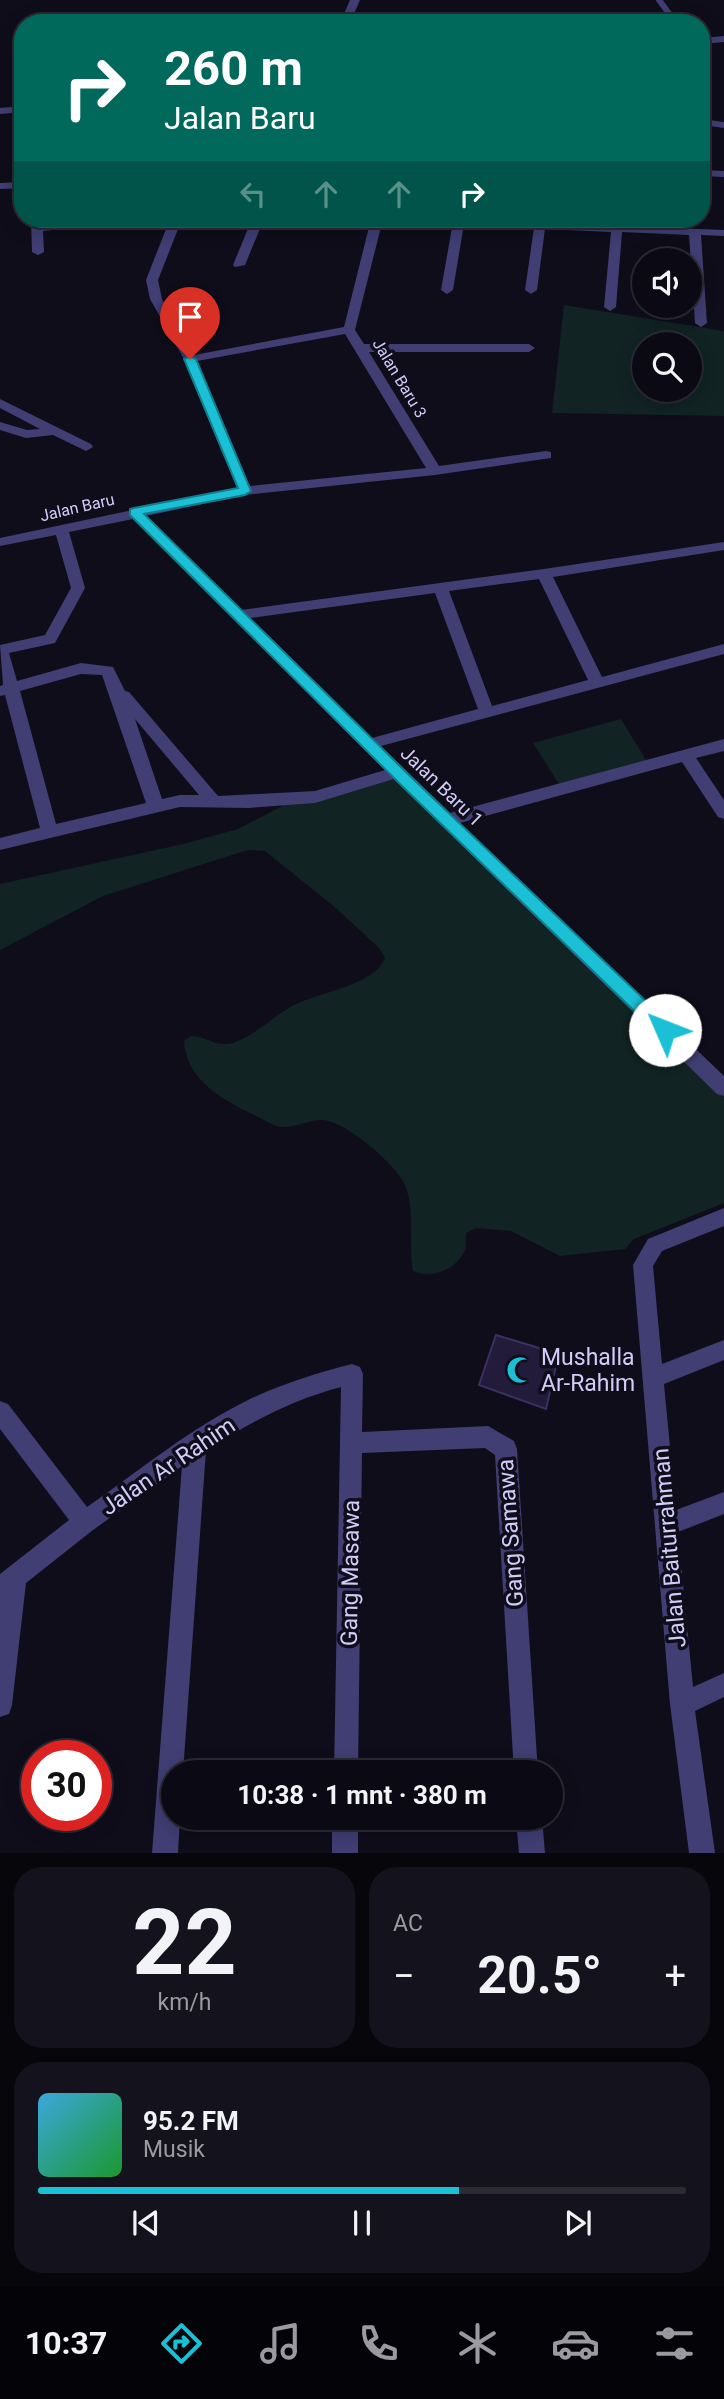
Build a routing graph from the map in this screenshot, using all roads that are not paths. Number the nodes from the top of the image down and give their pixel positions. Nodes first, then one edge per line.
1 (37, 228) edge
2 (172, 228) edge
3 (254, 228) edge
4 (375, 228) edge
5 (456, 228) edge
6 (540, 228) edge
7 (598, 228) edge
8 (617, 229) junction
9 (695, 233) junction
10 (724, 233) edge
11 (38, 252) dead end
12 (239, 265) dead end
13 (447, 290) dead end
14 (531, 290) dead end
15 (610, 307) dead end
16 (701, 323) dead end
17 (349, 330) junction
18 (362, 348) junction
19 (529, 348) dead end
20 (190, 359) junction
21 (0, 403) edge
22 (0, 426) edge
23 (55, 431) junction
24 (86, 447) dead end
25 (546, 455) dead end
26 (435, 471) junction
27 (245, 491) junction
28 (134, 512) junction
29 (61, 529) junction
30 (0, 542) edge
31 (724, 546) edge
32 (544, 574) junction
33 (440, 588) junction
34 (238, 615) junction
35 (724, 649) edge
36 (1, 650) edge
37 (597, 683) junction
38 (117, 688) junction
39 (6, 690) edge
40 (487, 712) junction
41 (369, 744) junction
42 (724, 745) edge
43 (686, 755) junction
44 (397, 772) junction
45 (214, 802) junction
46 (156, 807) junction
47 (724, 813) edge
48 (448, 820) junction
49 (50, 833) junction
50 (0, 845) edge
51 (724, 1088) edge
52 (724, 1217) edge
53 (724, 1350) edge
54 (352, 1374) joint
55 (654, 1378) junction
56 (0, 1411) edge
57 (352, 1443) junction
58 (195, 1444) junction
59 (724, 1503) edge
60 (85, 1522) junction
61 (668, 1525) junction
62 (8, 1583) edge
63 (724, 1685) edge
64 (682, 1704) junction
65 (0, 1705) edge
66 (346, 1760) edge
67 (526, 1760) edge
68 (345, 1830) edge
69 (530, 1830) edge
70 (165, 1853) edge
71 (345, 1853) edge
72 (532, 1853) edge
73 (702, 1853) edge

1 - 11 street
2 - 20 street
3 - 12 street
4 - 17 street, Jalan Baru 3
5 - 13 street
6 - 14 street
7 - 8 street
8 - 9 street
8 - 15 street
9 - 10 street
9 - 16 street
17 - 18 street, Jalan Baru 3
17 - 20 street
18 - 19 street
18 - 26 street, Jalan Baru 3
20 - 27 street
21 - 23 street
22 - 23 street
23 - 24 street
25 - 26 street, Jalan Baru
26 - 27 street, Jalan Baru
27 - 28 street, Jalan Baru
28 - 29 street, Jalan Baru
28 - 34 street, Jalan Baru 1
29 - 30 street, Jalan Baru
29 - 36 street
31 - 32 street
32 - 33 street
32 - 37 street
33 - 34 street
33 - 40 street
34 - 41 street, Jalan Baru 1
35 - 37 street
36 - 39 street
37 - 40 street
38 - 39 street
38 - 45 street
38 - 46 street
39 - 49 street
40 - 41 street
41 - 44 street, Jalan Baru 1
42 - 43 street
43 - 47 street
43 - 48 street
44 - 45 street
44 - 48 street, Jalan Baru 1
45 - 46 street
46 - 49 street
48 - 51 street, Jalan Baru 1
49 - 50 street
52 - 55 street, Jalan Baiturrahman
53 - 55 street
54 - 57 street, Gang Masawa
54 - 58 street, Jalan Ar Rahim
55 - 61 street, Jalan Baiturrahman
56 - 60 street
57 - 66 street, Gang Masawa
57 - 67 street, Gang Samawa
58 - 60 street, Jalan Ar Rahim
58 - 70 street
59 - 61 street
60 - 62 street, Jalan Ar Rahim
61 - 64 street, Jalan Baiturrahman
62 - 65 street
63 - 64 street
64 - 73 street, Jalan Baiturrahman
68 - 71 street
69 - 72 street

